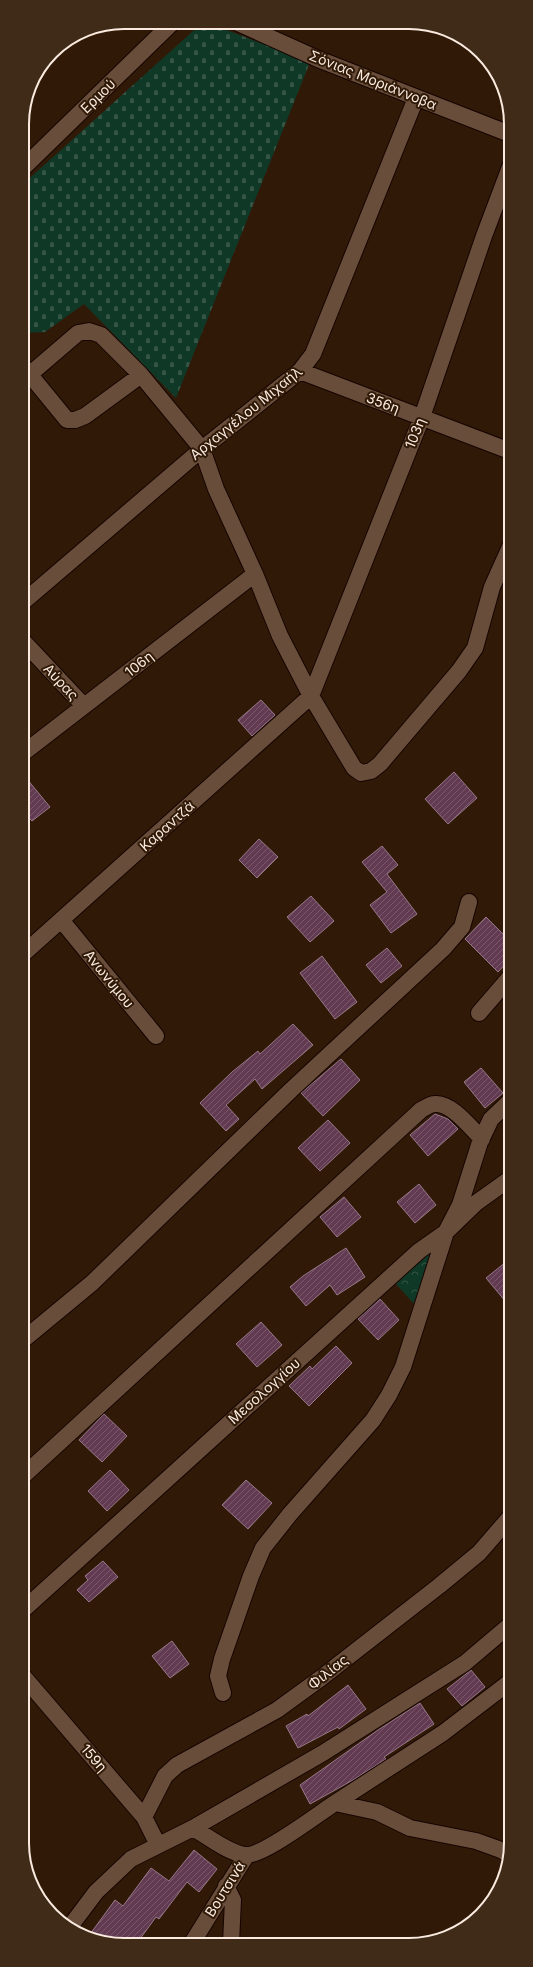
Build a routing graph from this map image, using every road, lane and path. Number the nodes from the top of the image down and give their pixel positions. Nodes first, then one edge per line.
1 (166, 29) edge
2 (251, 29) edge
3 (416, 98) junction
4 (504, 132) edge
5 (29, 162) edge
6 (504, 183) edge
7 (29, 370) edge
8 (300, 371) junction
9 (141, 375) junction
10 (29, 377) edge
11 (422, 417) junction
12 (202, 449) junction
13 (504, 449) edge
14 (504, 561) edge
15 (255, 574) junction
16 (29, 597) edge
17 (29, 647) edge
18 (311, 696) junction
19 (84, 706) junction
20 (29, 749) edge
21 (469, 902) dead end
22 (62, 921) junction
23 (29, 948) edge
24 (504, 984) edge
25 (479, 1013) dead end
26 (156, 1036) dead end
27 (504, 1107) edge
28 (482, 1139) junction
29 (504, 1183) edge
30 (446, 1232) junction
31 (29, 1335) edge
32 (29, 1470) edge
33 (504, 1524) edge
34 (29, 1605) edge
35 (504, 1630) edge
36 (29, 1683) edge
37 (504, 1686) edge
38 (223, 1693) dead end
39 (335, 1803) junction
40 (144, 1817) junction
41 (193, 1828) junction
42 (158, 1845) junction
43 (504, 1851) edge
44 (252, 1854) junction
45 (226, 1886) junction
46 (73, 1923) edge
47 (195, 1938) edge
48 (231, 1938) edge

1 - 5 street, Ερμού
2 - 3 street, Σόνιας Μοριάννοβα
3 - 4 street, Σόνιας Μοριάννοβα
3 - 8 street, Αρχαγγέλου Μιχαήλ
6 - 11 street, 103η
7 - 9 street
8 - 11 street, 356η
8 - 12 street, Αρχαγγέλου Μιχαήλ
9 - 10 street
9 - 12 street
11 - 13 street, 356η
11 - 18 street, 103η
12 - 15 street
12 - 16 street, Αρχαγγέλου Μιχαήλ
14 - 18 street
15 - 18 street
15 - 19 street, 106η
17 - 19 street, Αύρας
18 - 22 street, Καραντζά
19 - 20 street, 106η
21 - 31 street
22 - 23 street, Καραντζά
22 - 26 street, Ανωνύμου
24 - 25 street
27 - 28 street
28 - 30 street
28 - 32 street
29 - 30 street, Μεσολογγίου
30 - 34 street, Μεσολογγίου
30 - 38 street
33 - 40 street, Φιλίας
35 - 41 street
36 - 40 street, 159η
37 - 39 street
39 - 43 street
39 - 44 street
40 - 42 street, 159η
41 - 42 street
41 - 44 street
42 - 46 street
44 - 45 street, Βουτσινά
45 - 47 street, Βουτσινά
45 - 48 street

